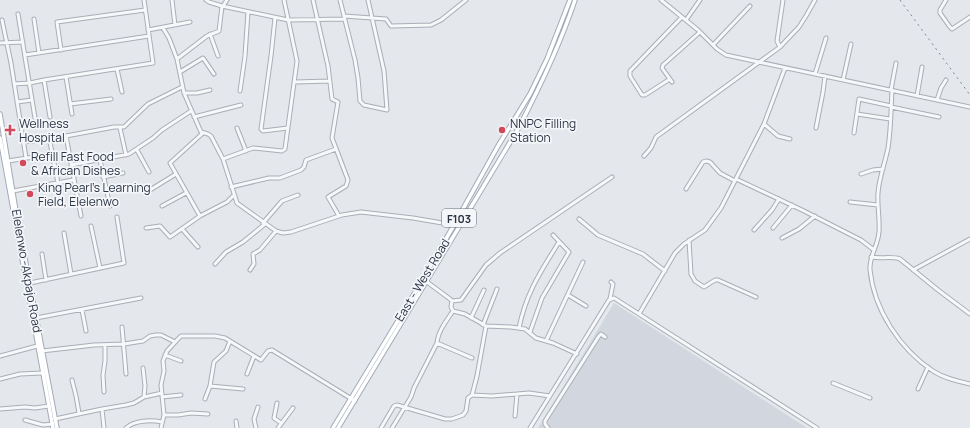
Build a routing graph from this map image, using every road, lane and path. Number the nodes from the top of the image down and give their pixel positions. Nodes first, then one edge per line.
1 (144, 0) edge
2 (172, 0) edge
3 (206, 0) edge
4 (227, 0) edge
5 (284, 0) edge
6 (313, 0) edge
7 (340, 0) edge
8 (368, 0) edge
9 (466, 0) edge
10 (570, 0) edge
11 (576, 0) edge
12 (661, 0) edge
13 (700, 0) edge
14 (783, 0) edge
15 (815, 0) edge
16 (946, 0) edge
17 (223, 6) junction
18 (750, 6) dead end
19 (145, 10) junction
20 (248, 12) junction
21 (18, 14) dead end
22 (344, 17) junction
23 (682, 17) junction
24 (970, 17) edge
25 (275, 18) junction
26 (372, 18) junction
27 (34, 19) dead end
28 (317, 19) junction
29 (2, 20) dead end
30 (288, 20) junction
31 (686, 20) junction
32 (190, 22) dead end
33 (175, 25) junction
34 (163, 28) junction
35 (148, 30) junction
36 (700, 32) junction
37 (210, 34) junction
38 (149, 36) junction
39 (826, 38) dead end
40 (23, 42) junction
41 (0, 43) edge
42 (7, 43) junction
43 (851, 44) dead end
44 (713, 45) junction
45 (780, 47) junction
46 (61, 50) junction
47 (39, 53) junction
48 (25, 55) junction
49 (218, 56) dead end
50 (177, 59) junction
51 (759, 63) junction
52 (896, 63) dead end
53 (922, 67) dead end
54 (785, 68) junction
55 (117, 70) junction
56 (180, 72) junction
57 (214, 74) dead end
58 (815, 74) junction
59 (825, 76) junction
60 (66, 77) junction
61 (44, 80) junction
62 (843, 80) junction
63 (946, 80) dead end
64 (330, 81) junction
65 (295, 82) junction
66 (30, 83) junction
67 (14, 84) junction
68 (182, 87) junction
69 (210, 90) dead end
70 (240, 90) dead end
71 (892, 90) junction
72 (122, 92) dead end
73 (184, 93) junction
74 (917, 96) junction
75 (112, 99) dead end
76 (32, 100) junction
77 (937, 100) junction
78 (17, 102) junction
79 (70, 104) junction
80 (241, 105) dead end
81 (891, 106) junction
82 (970, 107) edge
83 (191, 111) junction
84 (0, 114) edge
85 (72, 114) dead end
86 (857, 114) junction
87 (50, 117) dead end
88 (194, 117) junction
89 (939, 117) dead end
90 (35, 118) dead end
91 (890, 119) junction
92 (764, 124) junction
93 (120, 128) junction
94 (237, 128) dead end
95 (288, 128) junction
96 (816, 128) dead end
97 (203, 133) junction
98 (854, 133) dead end
99 (0, 138) edge
100 (790, 139) dead end
101 (23, 142) junction
102 (336, 149) junction
103 (137, 150) junction
104 (246, 151) junction
105 (53, 154) junction
106 (126, 155) junction
107 (644, 156) dead end
108 (26, 158) junction
109 (223, 159) junction
110 (100, 160) junction
111 (8, 162) junction
112 (71, 166) junction
113 (883, 169) junction
114 (149, 172) dead end
115 (123, 173) dead end
116 (176, 174) junction
117 (861, 174) dead end
118 (103, 177) junction
119 (612, 177) dead end
120 (73, 180) junction
121 (736, 180) junction
122 (58, 183) junction
123 (231, 188) junction
124 (686, 189) dead end
125 (150, 190) dead end
126 (13, 191) junction
127 (186, 193) junction
128 (298, 195) dead end
129 (234, 196) junction
130 (779, 199) junction
131 (850, 202) dead end
132 (792, 205) junction
133 (878, 205) junction
134 (110, 206) dead end
135 (162, 206) dead end
136 (81, 216) dead end
137 (200, 216) junction
138 (339, 216) junction
139 (815, 216) junction
140 (117, 218) dead end
141 (579, 219) dead end
142 (264, 223) junction
143 (454, 225) junction
144 (91, 226) dead end
145 (146, 228) dead end
146 (773, 228) dead end
147 (182, 229) junction
148 (754, 230) dead end
149 (276, 231) junction
150 (64, 233) dead end
151 (553, 235) dead end
152 (782, 238) dead end
153 (970, 239) edge
154 (689, 240) junction
155 (559, 242) junction
156 (198, 247) dead end
157 (874, 250) junction
158 (42, 254) dead end
159 (871, 257) junction
160 (583, 262) dead end
161 (215, 264) dead end
162 (100, 268) junction
163 (250, 270) dead end
164 (913, 270) junction
165 (664, 271) junction
166 (71, 274) junction
167 (46, 280) junction
168 (427, 282) junction
169 (611, 282) dead end
170 (30, 283) junction
171 (497, 289) dead end
172 (484, 290) dead end
173 (568, 295) junction
174 (756, 297) dead end
175 (141, 298) dead end
176 (610, 299) junction
177 (452, 301) junction
178 (586, 306) dead end
179 (82, 310) junction
180 (453, 311) junction
181 (970, 313) edge
182 (639, 314) junction
183 (36, 318) junction
184 (471, 318) junction
185 (484, 325) junction
186 (122, 327) dead end
187 (519, 328) junction
188 (86, 331) dead end
189 (530, 332) junction
190 (605, 336) dead end
191 (230, 341) junction
192 (546, 341) junction
193 (175, 342) junction
194 (437, 343) junction
195 (124, 344) junction
196 (105, 345) junction
197 (37, 346) junction
198 (42, 351) junction
199 (577, 354) junction
200 (165, 355) junction
201 (0, 356) edge
202 (254, 356) junction
203 (472, 358) dead end
204 (181, 361) dead end
205 (928, 367) junction
206 (143, 368) dead end
207 (42, 373) junction
208 (126, 374) dead end
209 (247, 374) dead end
210 (0, 379) edge
211 (72, 380) dead end
212 (833, 383) dead end
213 (970, 384) edge
214 (210, 386) junction
215 (243, 389) dead end
216 (918, 389) dead end
217 (104, 392) dead end
218 (517, 394) junction
219 (162, 395) junction
220 (181, 395) dead end
221 (472, 395) junction
222 (550, 396) junction
223 (144, 397) junction
224 (350, 398) junction
225 (870, 398) dead end
226 (205, 399) dead end
227 (355, 401) junction
228 (277, 403) dead end
229 (49, 406) junction
230 (405, 406) junction
231 (258, 407) dead end
232 (102, 408) junction
233 (293, 408) dead end
234 (0, 409) edge
235 (79, 413) junction
236 (208, 414) dead end
237 (164, 415) junction
238 (515, 416) dead end
239 (55, 418) junction
240 (25, 420) dead end
241 (236, 421) dead end
242 (162, 422) junction
243 (281, 423) junction
244 (53, 426) edge
245 (57, 428) edge
246 (104, 428) edge
247 (126, 428) edge
248 (161, 428) edge
249 (237, 428) edge
250 (256, 428) edge
251 (278, 428) edge
252 (333, 428) edge
253 (338, 428) edge
254 (381, 428) edge
255 (392, 428) edge
256 (530, 428) edge
257 (548, 428) edge
258 (817, 428) edge

1 - 19 street
2 - 33 street
3 - 17 street
4 - 17 street
5 - 30 street
6 - 28 street
7 - 22 street
8 - 26 street
9 - 26 street
10 - 143 main road, East - West Road / F103
11 - 168 main road, East - West Road / F103
12 - 23 street
13 - 31 street
14 - 45 street
15 - 45 street
16 - 24 street
17 - 20 street
17 - 37 street
18 - 44 street
19 - 35 street
19 - 46 street
20 - 25 street
20 - 70 street
21 - 40 street
22 - 26 street
22 - 26 street
22 - 28 street
23 - 31 street
23 - 36 street
25 - 30 street
25 - 95 street
27 - 47 street
28 - 30 street
28 - 64 street
29 - 42 street
30 - 65 street
31 - 36 street
32 - 33 street
33 - 34 street
34 - 35 street
34 - 50 street
35 - 38 street
36 - 44 street
37 - 49 street
37 - 50 street
38 - 46 street
38 - 55 street
39 - 58 street
40 - 42 street
40 - 48 street
41 - 42 street
42 - 67 street
43 - 62 street
44 - 51 street
45 - 51 street
46 - 47 street
47 - 48 street
48 - 66 street
50 - 56 street
51 - 54 street
51 - 107 street
52 - 71 street
53 - 74 street
54 - 58 street
54 - 92 street
55 - 60 street
55 - 72 street
56 - 57 street
56 - 68 street
58 - 59 street
59 - 62 street
59 - 96 street
60 - 61 street
60 - 79 street
61 - 66 street
61 - 87 street
62 - 71 street
63 - 77 street
64 - 65 street
64 - 102 street
65 - 95 street
66 - 67 street
66 - 76 street
67 - 78 street
68 - 73 street
68 - 93 street
69 - 73 street
71 - 74 street
71 - 81 street
73 - 83 street
74 - 77 street
75 - 79 street
76 - 78 street
76 - 90 street
77 - 82 street
78 - 101 street
79 - 85 street
80 - 88 street
81 - 86 street
81 - 89 street
81 - 91 street
83 - 88 street
83 - 103 street
84 - 111 main road, Elelenwo -Akpajo Road
86 - 91 street
86 - 98 street
88 - 97 street
91 - 113 street
92 - 100 street
92 - 121 street
93 - 106 street
93 - 112 street
94 - 104 street
95 - 104 street
97 - 109 street
97 - 116 street
99 - 197 main road
101 - 105 street
101 - 108 street
102 - 123 street
102 - 138 street
103 - 106 street
103 - 114 street
104 - 109 street
105 - 108 street
105 - 122 street
106 - 110 street
108 - 111 street
109 - 123 street
110 - 112 street
110 - 118 street
111 - 126 main road, Elelenwo -Akpajo Road
112 - 120 street
113 - 117 street
113 - 133 street
115 - 118 street
116 - 125 street
116 - 127 street
118 - 134 street
119 - 177 street
120 - 122 street
120 - 136 street
121 - 124 street
121 - 130 street
121 - 154 street
122 - 126 street
123 - 129 street
126 - 170 main road, Elelenwo -Akpajo Road
127 - 135 street
127 - 137 street
128 - 142 street
129 - 137 street
129 - 142 street
130 - 132 street
130 - 148 street
131 - 133 street
132 - 139 street
132 - 146 street
133 - 157 street
137 - 147 street
138 - 143 street
138 - 149 street
139 - 152 street
139 - 157 street
140 - 162 street
141 - 165 street
142 - 149 street
142 - 161 street
143 - 224 main road, East - West Road / F103
144 - 162 street
145 - 147 street
147 - 156 street
149 - 163 street
150 - 166 street
151 - 155 street
153 - 164 street
154 - 165 street
154 - 174 street
155 - 187 street
155 - 189 street
157 - 159 street
158 - 167 street
159 - 164 street
159 - 205 street
160 - 173 street
162 - 166 street
164 - 181 street
165 - 182 street
166 - 167 street
167 - 170 street
168 - 177 street
168 - 227 main road, East - West Road / F103
169 - 176 street
170 - 183 main road, Elelenwo -Akpajo Road
171 - 185 street
172 - 184 street
173 - 178 street
173 - 192 street
175 - 179 street
176 - 182 street
176 - 199 street
177 - 180 street
179 - 183 street
179 - 188 street
180 - 184 street
180 - 194 street
182 - 258 street
183 - 198 main road, Elelenwo -Akpajo Road
184 - 185 street
185 - 187 street
185 - 221 street
186 - 195 street
187 - 189 street
189 - 192 street
190 - 257 street
191 - 193 street
191 - 202 street
191 - 214 street
192 - 199 street
193 - 195 street
193 - 200 street
194 - 203 street
194 - 230 street
195 - 196 street
195 - 208 street
196 - 198 street
196 - 217 street
197 - 201 street
197 - 207 main road
198 - 239 main road, Elelenwo -Akpajo Road
199 - 222 street
200 - 204 street
200 - 219 street
202 - 209 street
202 - 224 street
205 - 213 street
205 - 216 street
206 - 223 street
207 - 210 street
207 - 229 main road
211 - 235 street
212 - 225 street
214 - 215 street
214 - 226 street
218 - 221 street
218 - 222 street
218 - 238 street
219 - 220 street
219 - 223 street
219 - 237 street
221 - 230 street
222 - 256 street
223 - 232 street
224 - 227 street
224 - 252 main road, East - West Road / F103
227 - 253 main road, East - West Road / F103
228 - 243 street
229 - 234 street
229 - 244 main road
230 - 254 street
230 - 255 street
231 - 250 street
232 - 235 street
232 - 246 street
233 - 243 street
235 - 239 street
236 - 237 street
237 - 242 street
239 - 245 main road, Elelenwo -Akpajo Road
240 - 244 street
241 - 249 street
242 - 247 street
242 - 248 street
243 - 251 street

